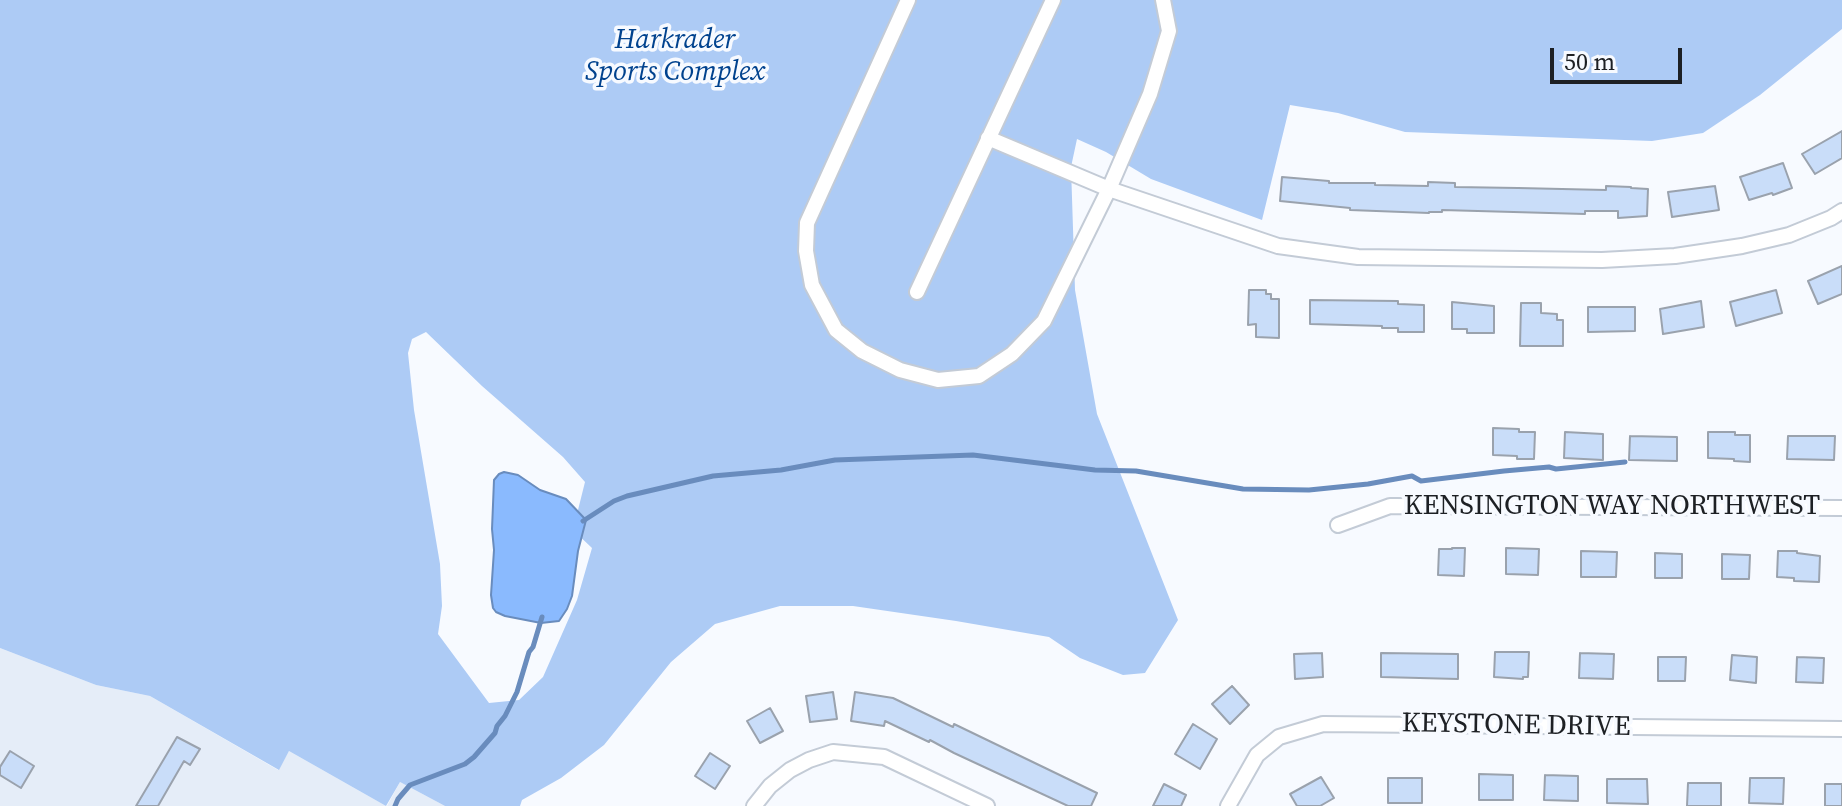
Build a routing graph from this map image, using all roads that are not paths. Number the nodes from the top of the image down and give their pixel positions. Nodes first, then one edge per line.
1 (908, 0) edge
2 (1053, 0) edge
3 (1163, 0) edge
4 (988, 138) junction
5 (1109, 189) junction
6 (1842, 211) edge
7 (917, 292) dead end
8 (1842, 508) edge
9 (1338, 525) dead end
10 (1842, 729) edge
11 (754, 806) edge
12 (987, 806) edge
13 (1228, 806) edge

1 - 5 street
2 - 4 street
3 - 5 street
4 - 5 street
4 - 7 street
5 - 6 street
8 - 9 street, KENSINGTON WAY NORTHWEST
10 - 13 street, KEYSTONE DRIVE
11 - 12 street

